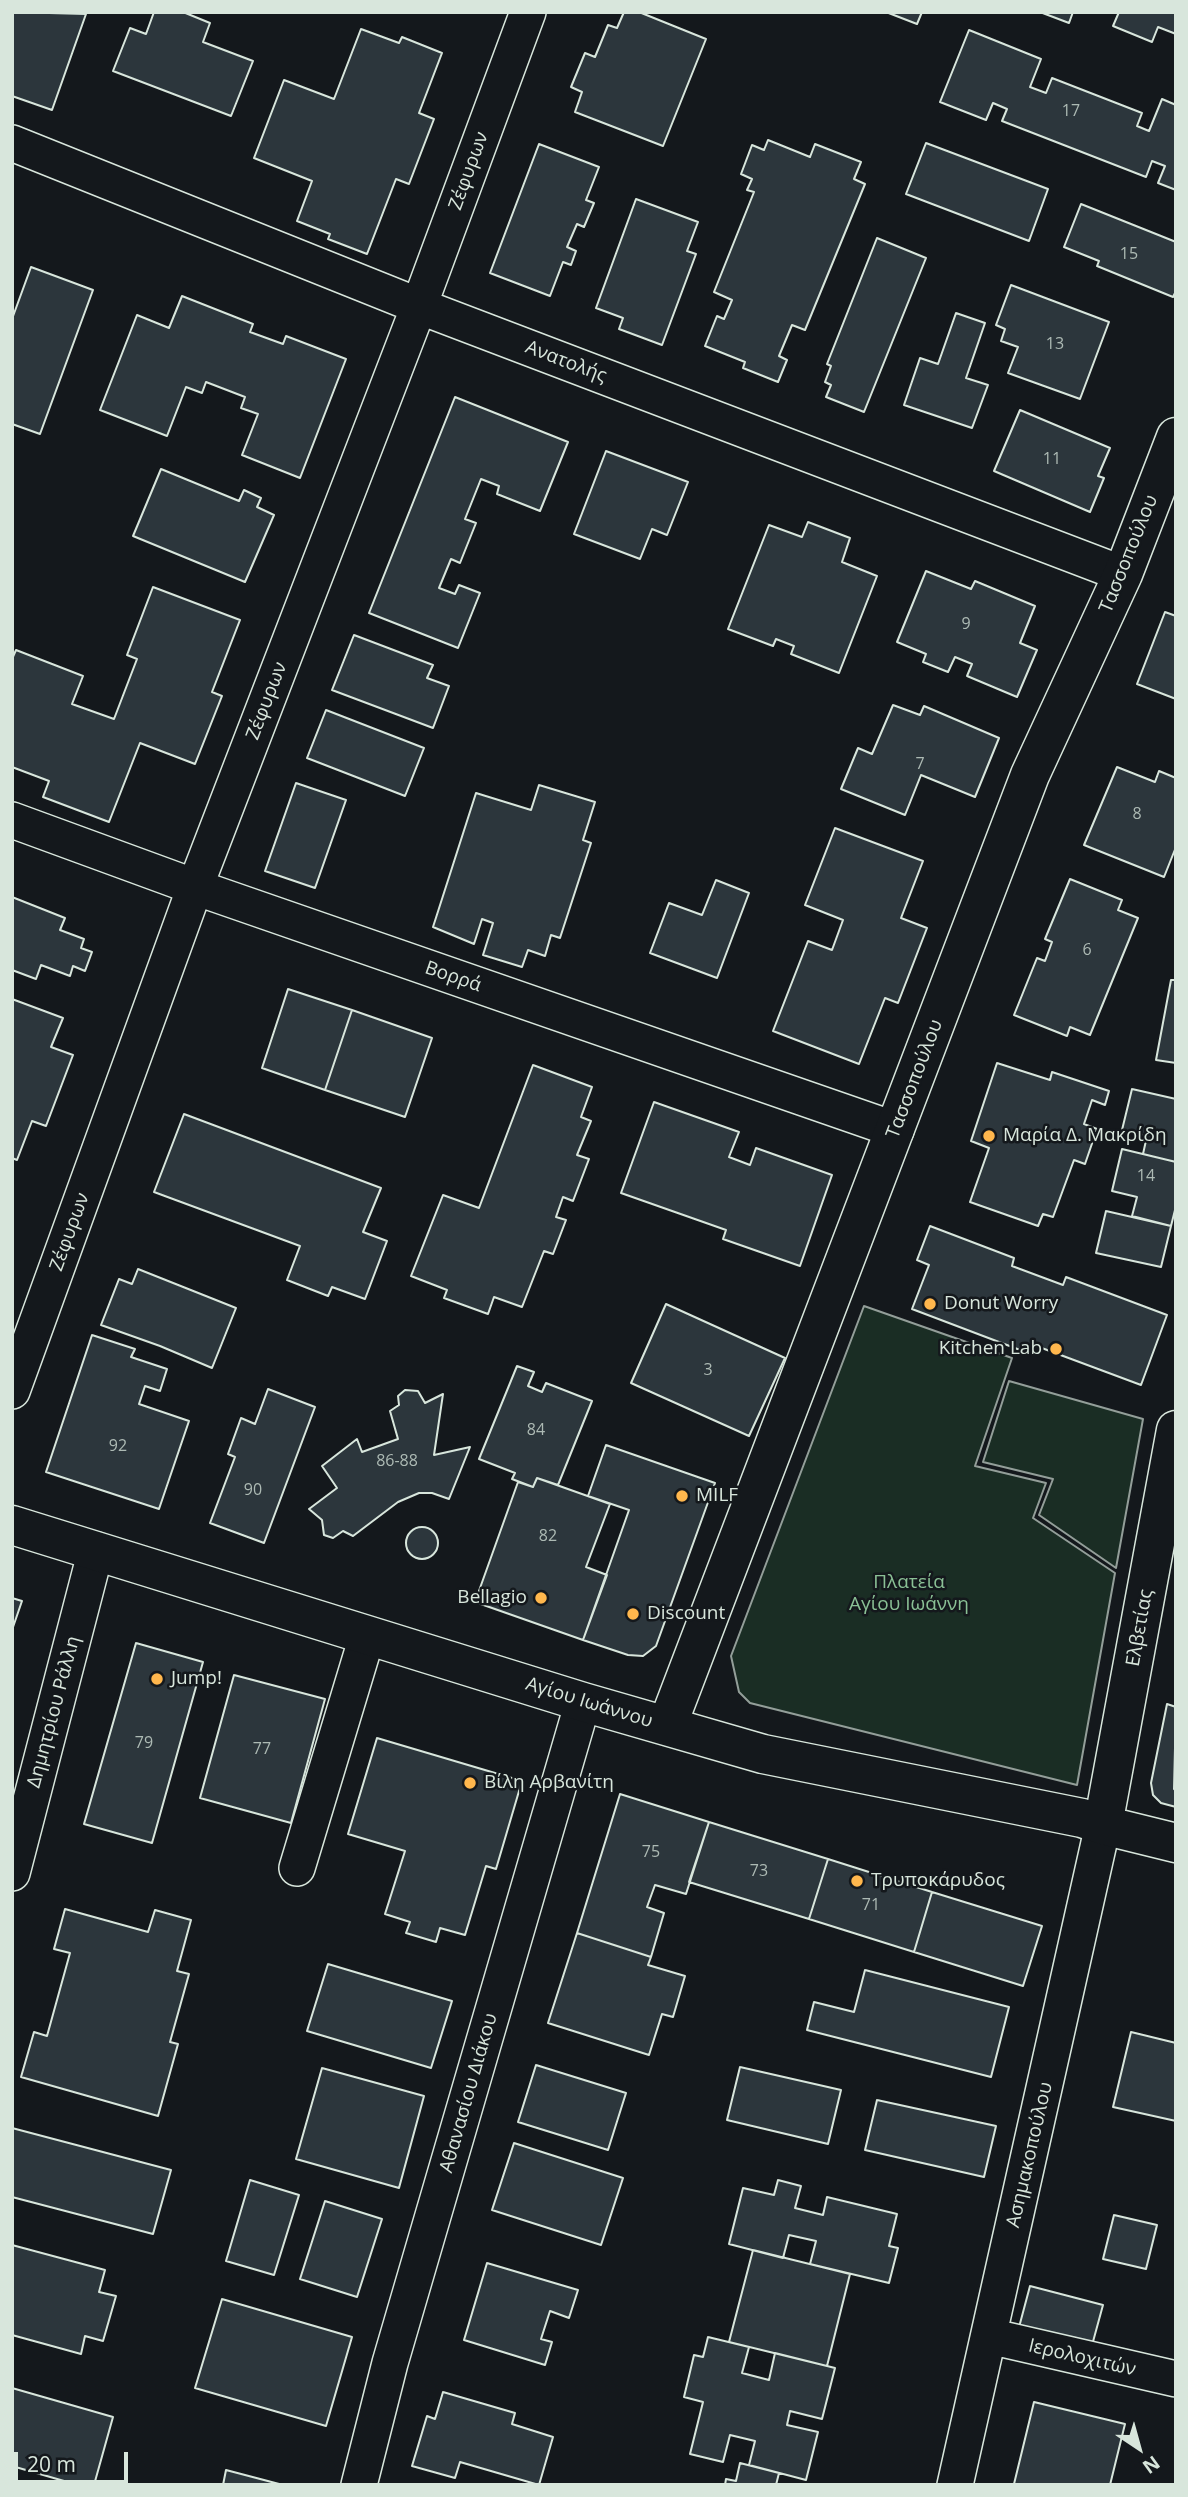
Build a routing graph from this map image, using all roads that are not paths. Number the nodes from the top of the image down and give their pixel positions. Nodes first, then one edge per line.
1 (528, 12) edge
2 (12, 143) edge
3 (419, 306) junction
4 (1176, 437) edge
5 (1123, 574) junction
6 (12, 820) edge
7 (195, 887) junction
8 (896, 1130) junction
9 (12, 1391) edge
10 (1176, 1430) edge
11 (12, 1525) edge
12 (96, 1550) junction
13 (362, 1653) dead end
14 (583, 1702) junction
15 (667, 1726) junction
16 (1103, 1825) junction
17 (1176, 1843) edge
18 (297, 1868) dead end
19 (12, 1873) edge
20 (989, 2336) junction
21 (1176, 2379) edge
22 (359, 2485) edge
23 (955, 2485) edge

1 - 3 street, Ζέφυρων
2 - 3 street, Ανατολής
3 - 5 street, Ανατολής
3 - 7 street, Ζέφυρων
4 - 5 street, Τασσοπούλου
5 - 8 street, Τασσοπούλου
6 - 7 street, Βορρά
7 - 8 street, Βορρά
7 - 9 street, Ζέφυρων
8 - 15 street, Τασσοπούλου
10 - 16 street, Ελβετίας
11 - 12 street, Αγίου Ιωάννου
12 - 14 street, Αγίου Ιωάννου
12 - 19 street, Δημητρίου Ράλλη
13 - 18 street
14 - 15 street, Αγίου Ιωάννου
14 - 22 street, Αθανασίου Διάκου
15 - 16 street, Αγίου Ιωάννου
16 - 17 street, Αγίου Ιωάννου
16 - 20 street, Ασημακοπούλου
20 - 21 street, Ιερολοχιτών
20 - 23 street, Ασημακοπούλου

